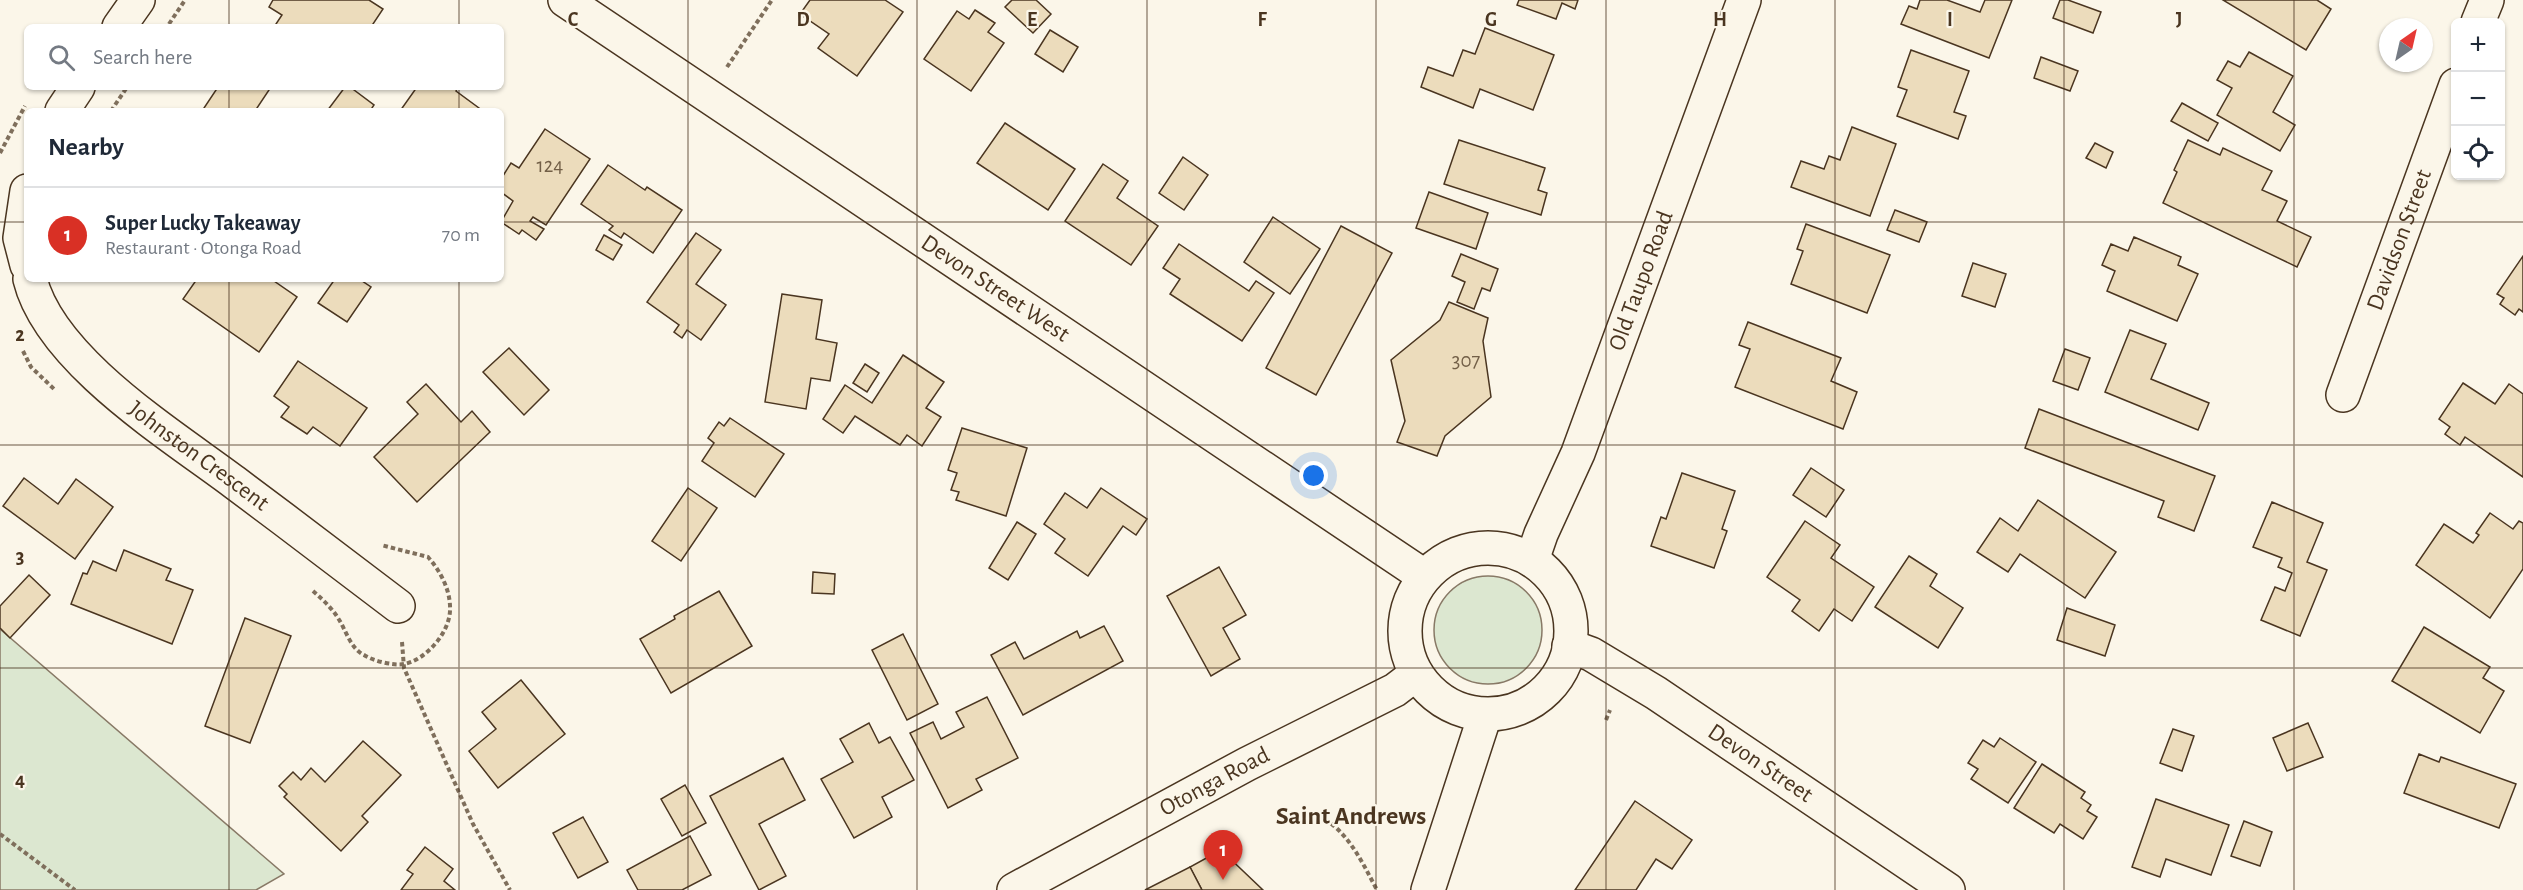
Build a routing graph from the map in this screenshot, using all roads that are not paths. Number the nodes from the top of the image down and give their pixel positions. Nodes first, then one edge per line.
1 (138, 0) edge
2 (565, 0) edge
3 (1744, 0) edge
4 (2487, 0) edge
5 (2480, 18) edge
6 (121, 24) edge
7 (76, 90) edge
8 (2451, 99) edge
9 (64, 108) edge
10 (24, 211) edge
11 (24, 253) edge
12 (31, 282) edge
13 (2343, 395) dead end
14 (1532, 560) junction
15 (1424, 576) junction
16 (398, 606) road end
17 (1569, 646) junction
18 (1416, 674) junction
19 (1485, 715) junction
20 (1014, 890) edge
21 (1428, 890) edge
22 (1948, 890) edge

1 - 6 main road
2 - 15 main road, Devon Street West
3 - 14 main road, Old Taupo Road
4 - 5 main road
7 - 9 main road
8 - 13 main road, Davidson Street
10 - 11 main road
12 - 16 main road, Johnston Crescent
14 - 15 main road
14 - 17 main road
15 - 18 main road
17 - 19 main road
17 - 22 main road, Devon Street
18 - 19 main road
18 - 20 main road, Otonga Road
19 - 21 main road

